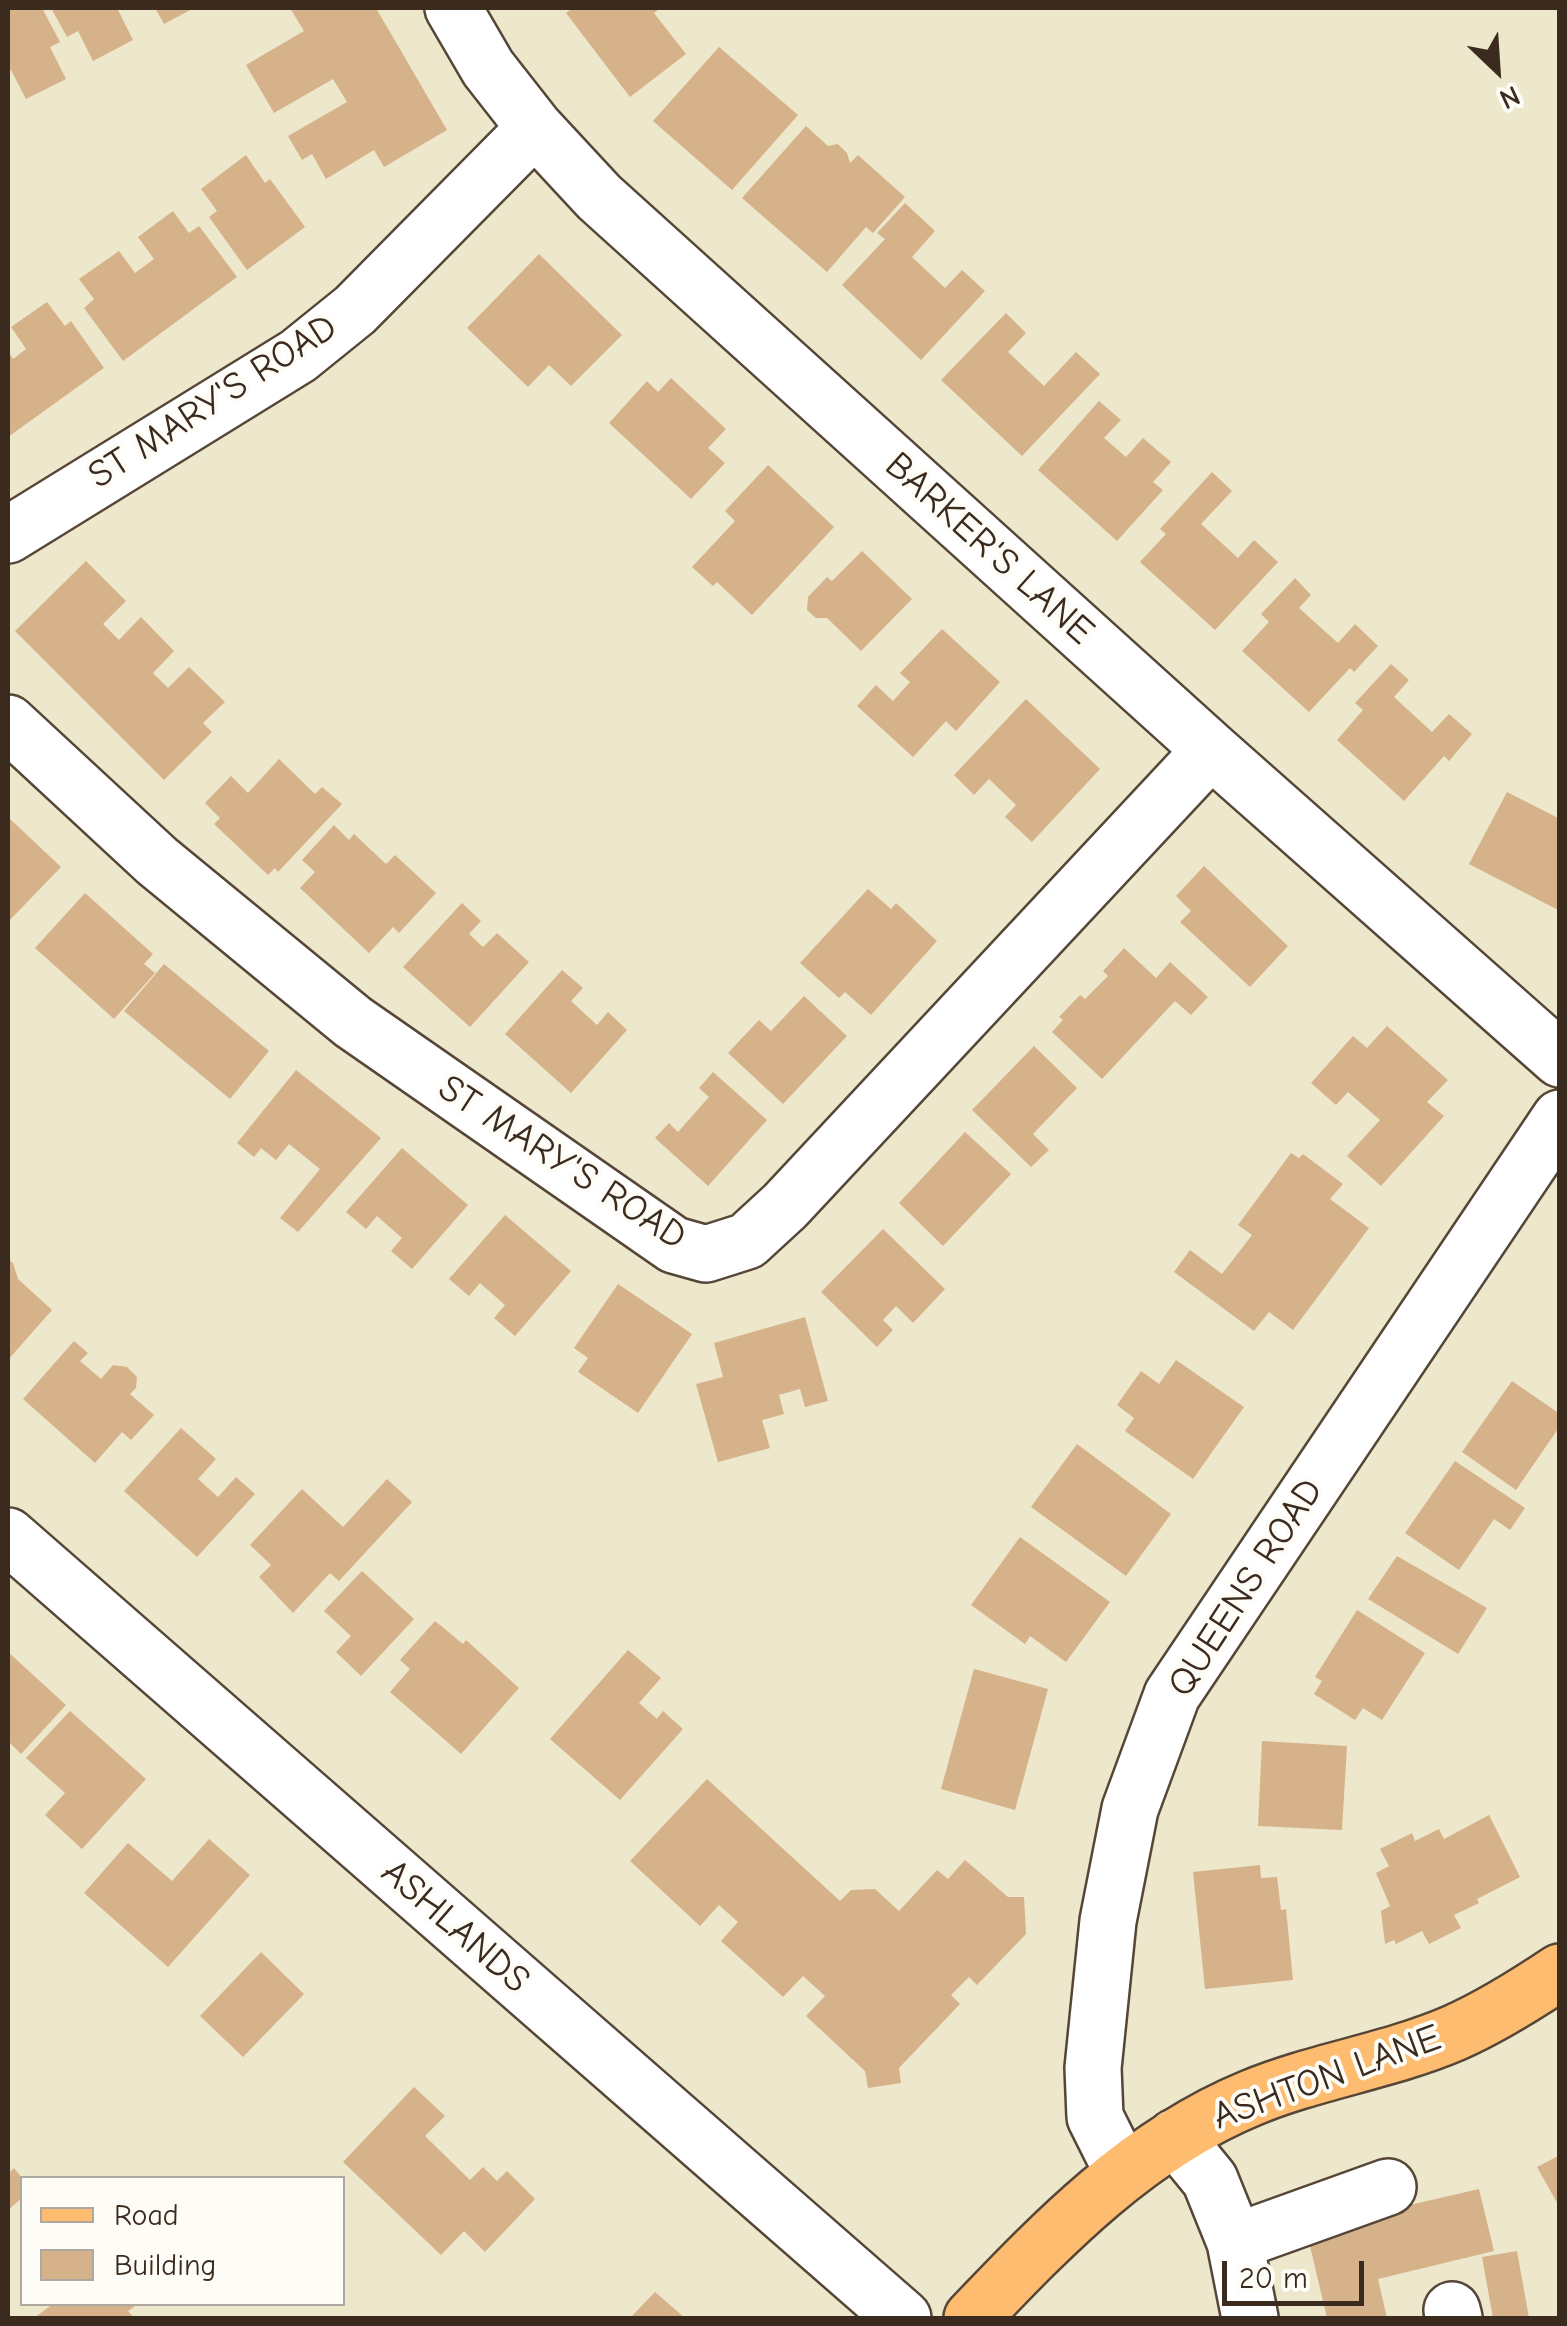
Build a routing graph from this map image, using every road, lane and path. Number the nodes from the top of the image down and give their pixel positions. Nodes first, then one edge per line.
1 (453, 8) edge
2 (536, 128) junction
3 (8, 536) edge
4 (8, 723) edge
5 (1210, 750) junction
6 (1560, 1059) edge
7 (1560, 1118) edge
8 (8, 1536) edge
9 (1560, 1972) edge
10 (1175, 2137) junction
11 (1123, 2173) junction
12 (1388, 2186) dead end
13 (1235, 2242) junction
14 (903, 2318) edge
15 (972, 2318) edge
16 (1250, 2318) edge

1 - 2 street, BARKER'S LANE
2 - 3 street, ST MARY'S ROAD
2 - 5 street, BARKER'S LANE
4 - 5 street, ST MARY'S ROAD
5 - 6 street, BARKER'S LANE
7 - 11 street, QUEENS ROAD
8 - 14 street, ASHLANDS
9 - 10 main road, ASHTON LANE
10 - 11 main road, ASHTON LANE
10 - 13 street
11 - 15 main road, ASHTON LANE
12 - 13 street
13 - 16 street

